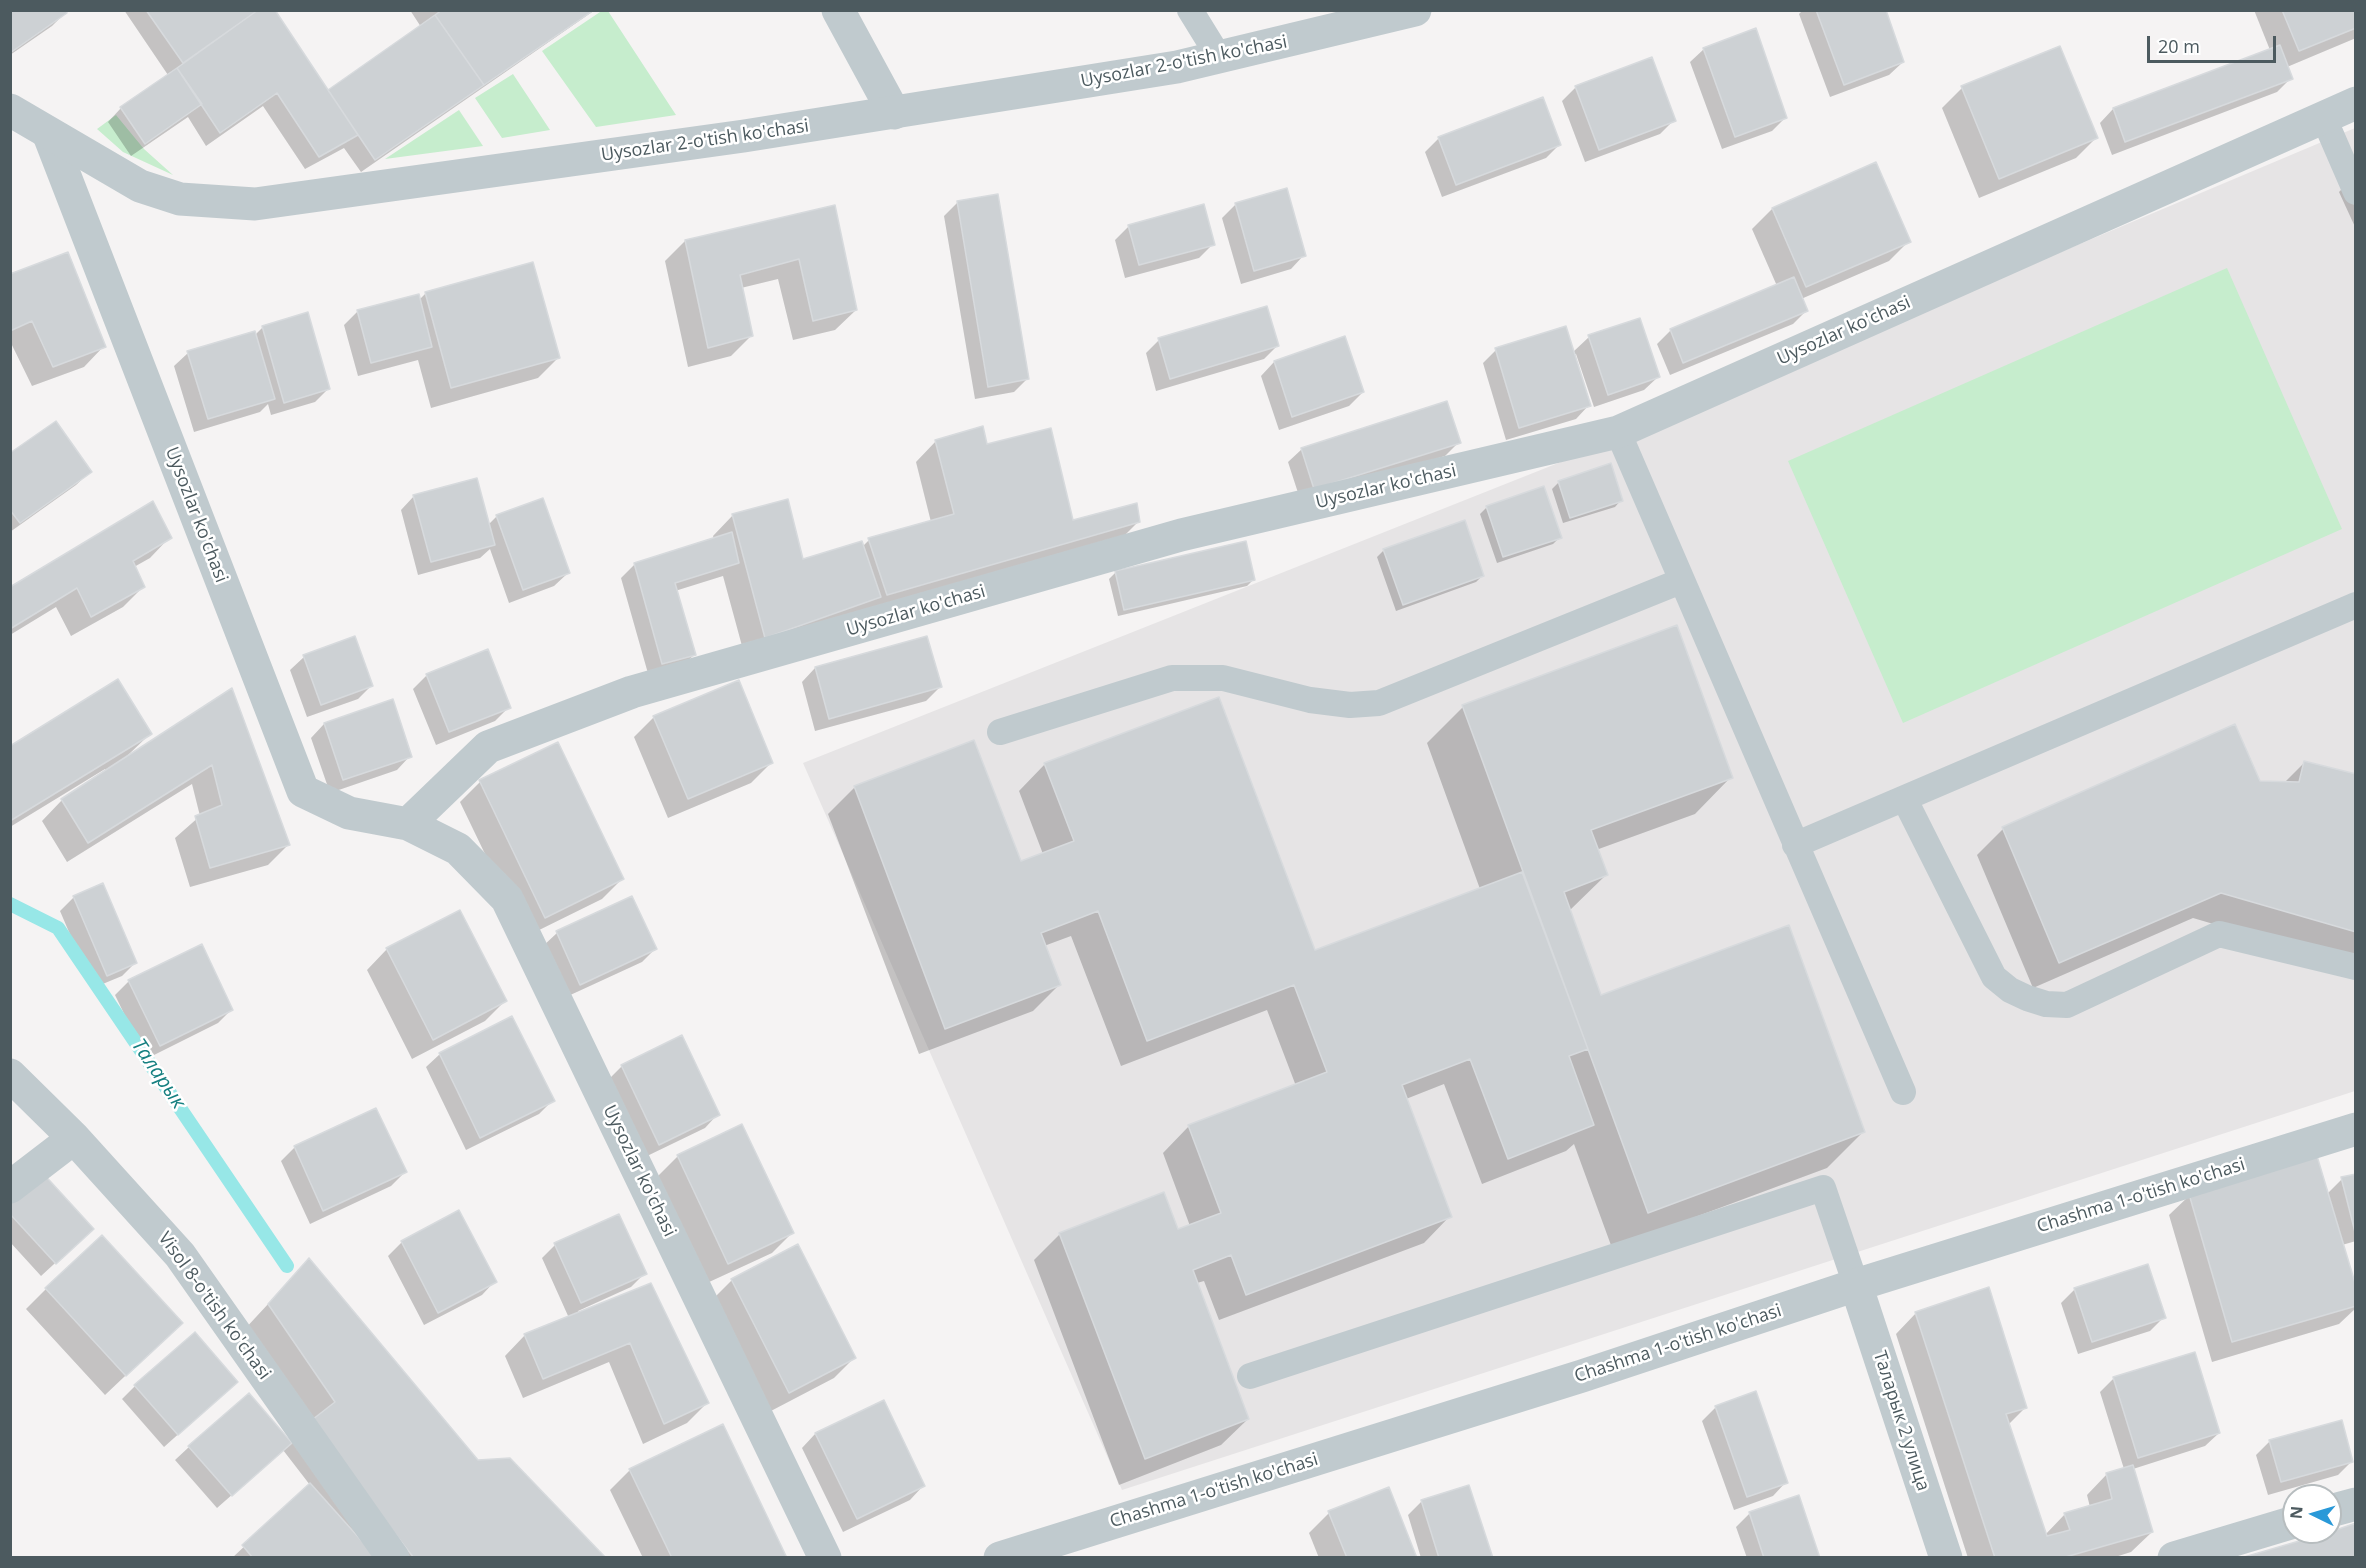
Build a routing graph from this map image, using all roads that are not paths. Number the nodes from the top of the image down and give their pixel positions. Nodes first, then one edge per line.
1 (838, 10) edge
2 (1190, 10) edge
3 (1415, 10) edge
4 (1219, 57) junction
5 (2355, 103) edge
6 (10, 110) edge
7 (894, 113) junction
8 (2323, 116) junction
9 (49, 135) junction
10 (2355, 192) edge
11 (1617, 432) junction
12 (1681, 581) junction
13 (2355, 605) edge
14 (1000, 732) dead end
15 (1905, 800) junction
16 (408, 824) junction
17 (1795, 845) junction
18 (2355, 967) edge
19 (10, 1075) edge
20 (1904, 1092) dead end
21 (2355, 1129) edge
22 (74, 1138) junction
23 (10, 1187) edge
24 (1856, 1285) junction
25 (1250, 1376) dead end
26 (2282, 1526) edge
27 (393, 1557) edge
28 (825, 1557) edge
29 (1000, 1557) edge
30 (1946, 1557) edge
31 (2174, 1557) edge

1 - 7 street
2 - 4 lane
3 - 4 street, Uysozlar 2-o'tish ko'chasi
4 - 7 street, Uysozlar 2-o'tish ko'chasi
5 - 8 street, Uysozlar ko'chasi
6 - 9 street, Uysozlar 2-o'tish ko'chasi
7 - 9 street, Uysozlar 2-o'tish ko'chasi
8 - 10 lane
8 - 11 street, Uysozlar ko'chasi
9 - 16 street, Uysozlar ko'chasi
11 - 12 lane
11 - 16 street, Uysozlar ko'chasi
12 - 14 lane
12 - 17 lane
13 - 15 lane
15 - 17 lane
15 - 18 lane
16 - 28 street, Uysozlar ko'chasi
17 - 20 lane
19 - 22 street, Visol 8-o'tish ko'chasi
21 - 24 street, Chashma 1-o'tish ko'chasi
22 - 23 street
22 - 27 street, Visol 8-o'tish ko'chasi
24 - 25 lane
24 - 29 street, Chashma 1-o'tish ko'chasi
24 - 30 street, Таларык 2 улица
26 - 31 street

